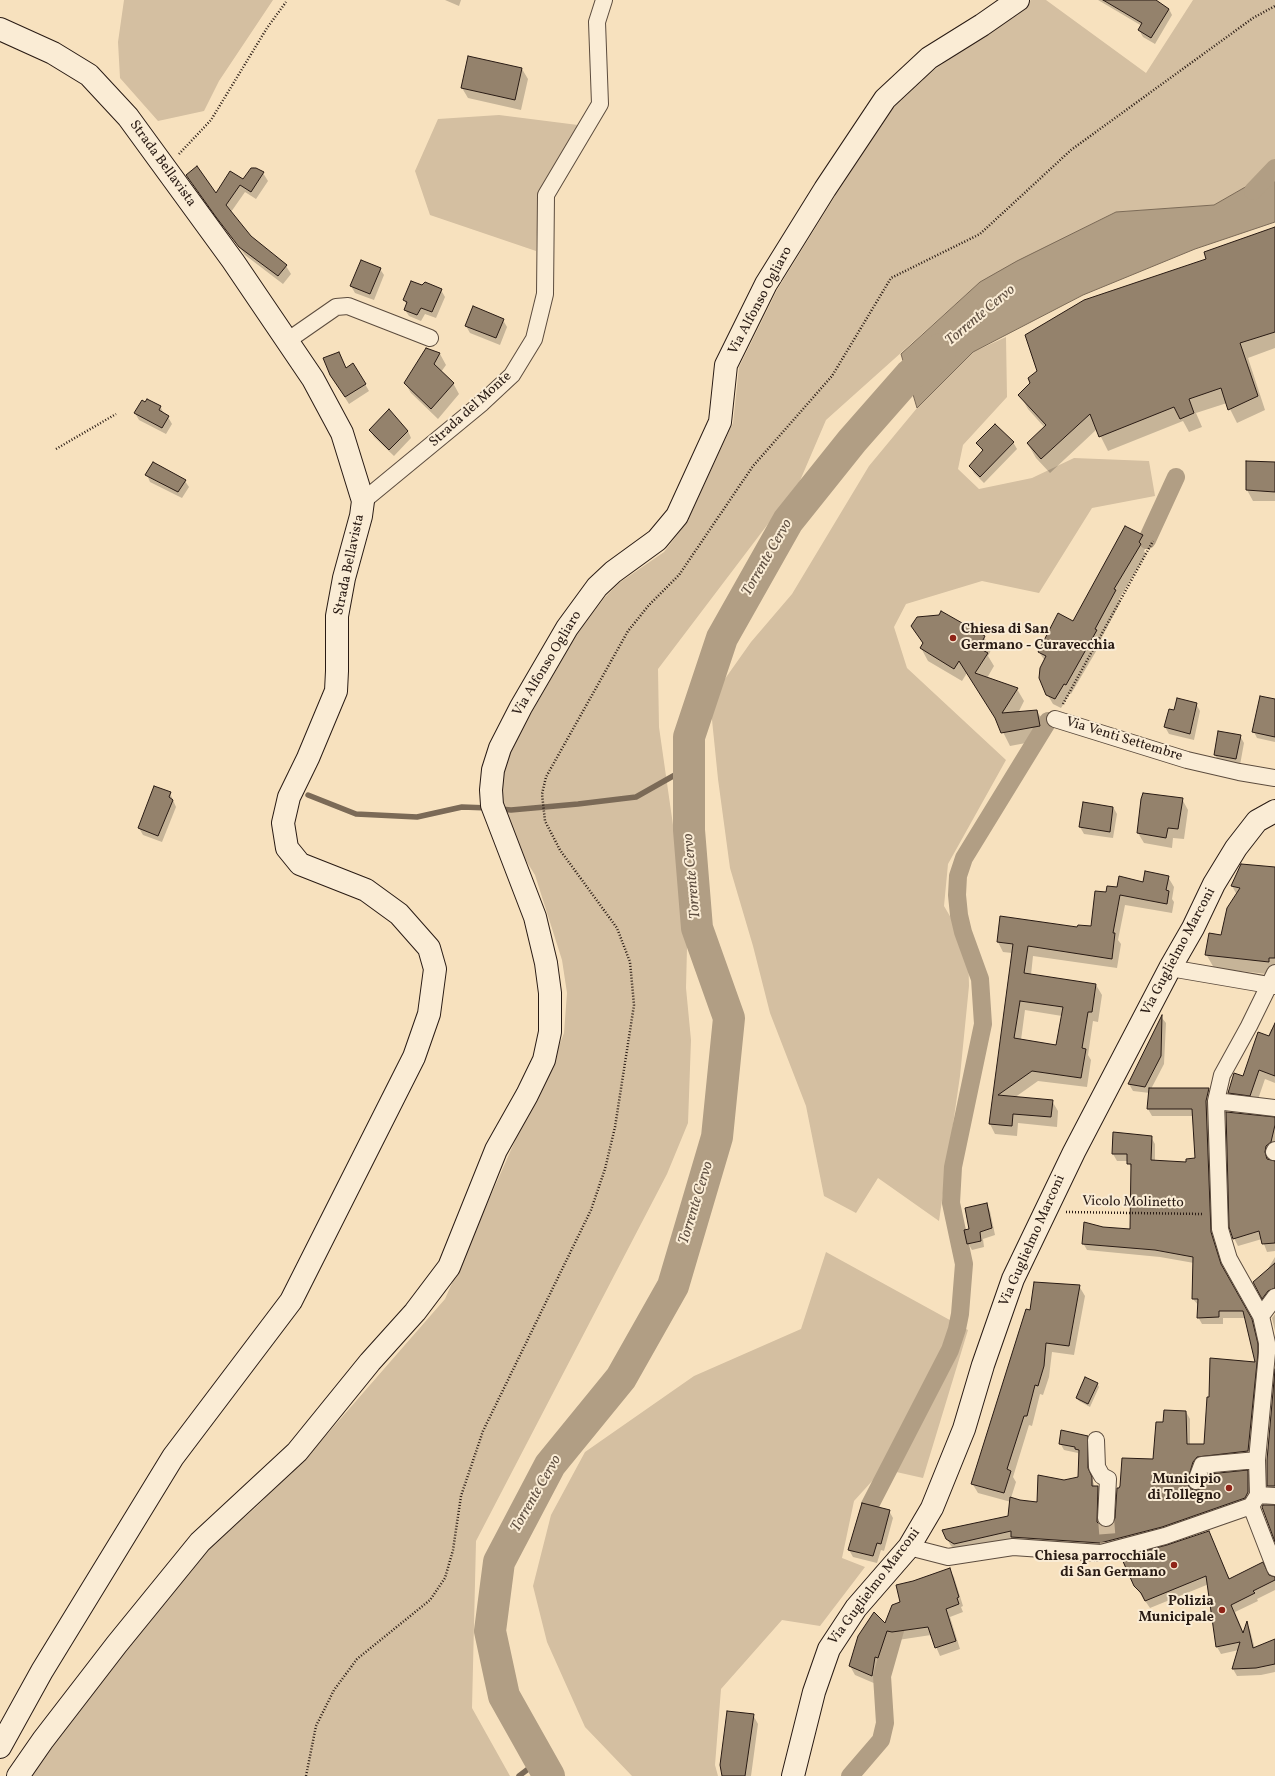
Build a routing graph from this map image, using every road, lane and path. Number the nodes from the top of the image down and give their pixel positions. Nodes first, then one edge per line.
1 (604, 0) edge
2 (1018, 0) edge
3 (286, 2) dead end
4 (1275, 6) edge
5 (0, 29) edge
6 (177, 156) dead end
7 (430, 338) dead end
8 (287, 341) junction
9 (116, 414) dead end
10 (56, 449) dead end
11 (363, 500) junction
12 (1153, 541) dead end
13 (1055, 719) joint
14 (1275, 778) edge
15 (1275, 810) edge
16 (1170, 968) junction
17 (1274, 981) edge
18 (1216, 1101) junction
19 (1275, 1108) edge
20 (1046, 1211) junction
21 (1219, 1214) junction
22 (1275, 1297) edge
23 (1268, 1316) edge
24 (1096, 1440) dead end
25 (1257, 1460) junction
26 (1196, 1481) dead end
27 (1275, 1496) edge
28 (1254, 1501) junction
29 (1106, 1518) tunnel mouth
30 (909, 1548) junction
31 (1275, 1568) edge
32 (0, 1747) edge
33 (18, 1776) edge
34 (306, 1776) edge
35 (793, 1776) edge

1 - 11 street, Strada del Monte
2 - 33 street, Via Alfonso Ogliaro
3 - 6 path
4 - 34 path
5 - 8 street, Strada Bellavista
7 - 8 street
8 - 11 street, Strada Bellavista
9 - 10 path
11 - 32 street, Strada Bellavista
12 - 13 path, Via Venti Settembre
13 - 14 street, Via Venti Settembre
15 - 16 street, Via Guglielmo Marconi
16 - 17 street
16 - 20 street, Via Guglielmo Marconi
17 - 18 street
18 - 19 street
18 - 21 street
20 - 21 path, Vicolo Molinetto
20 - 30 street, Via Guglielmo Marconi
21 - 23 street
22 - 23 street
23 - 25 street
24 - 29 street
25 - 26 street
25 - 28 street
27 - 28 street
28 - 30 street
28 - 31 street
30 - 35 street, Via Guglielmo Marconi

